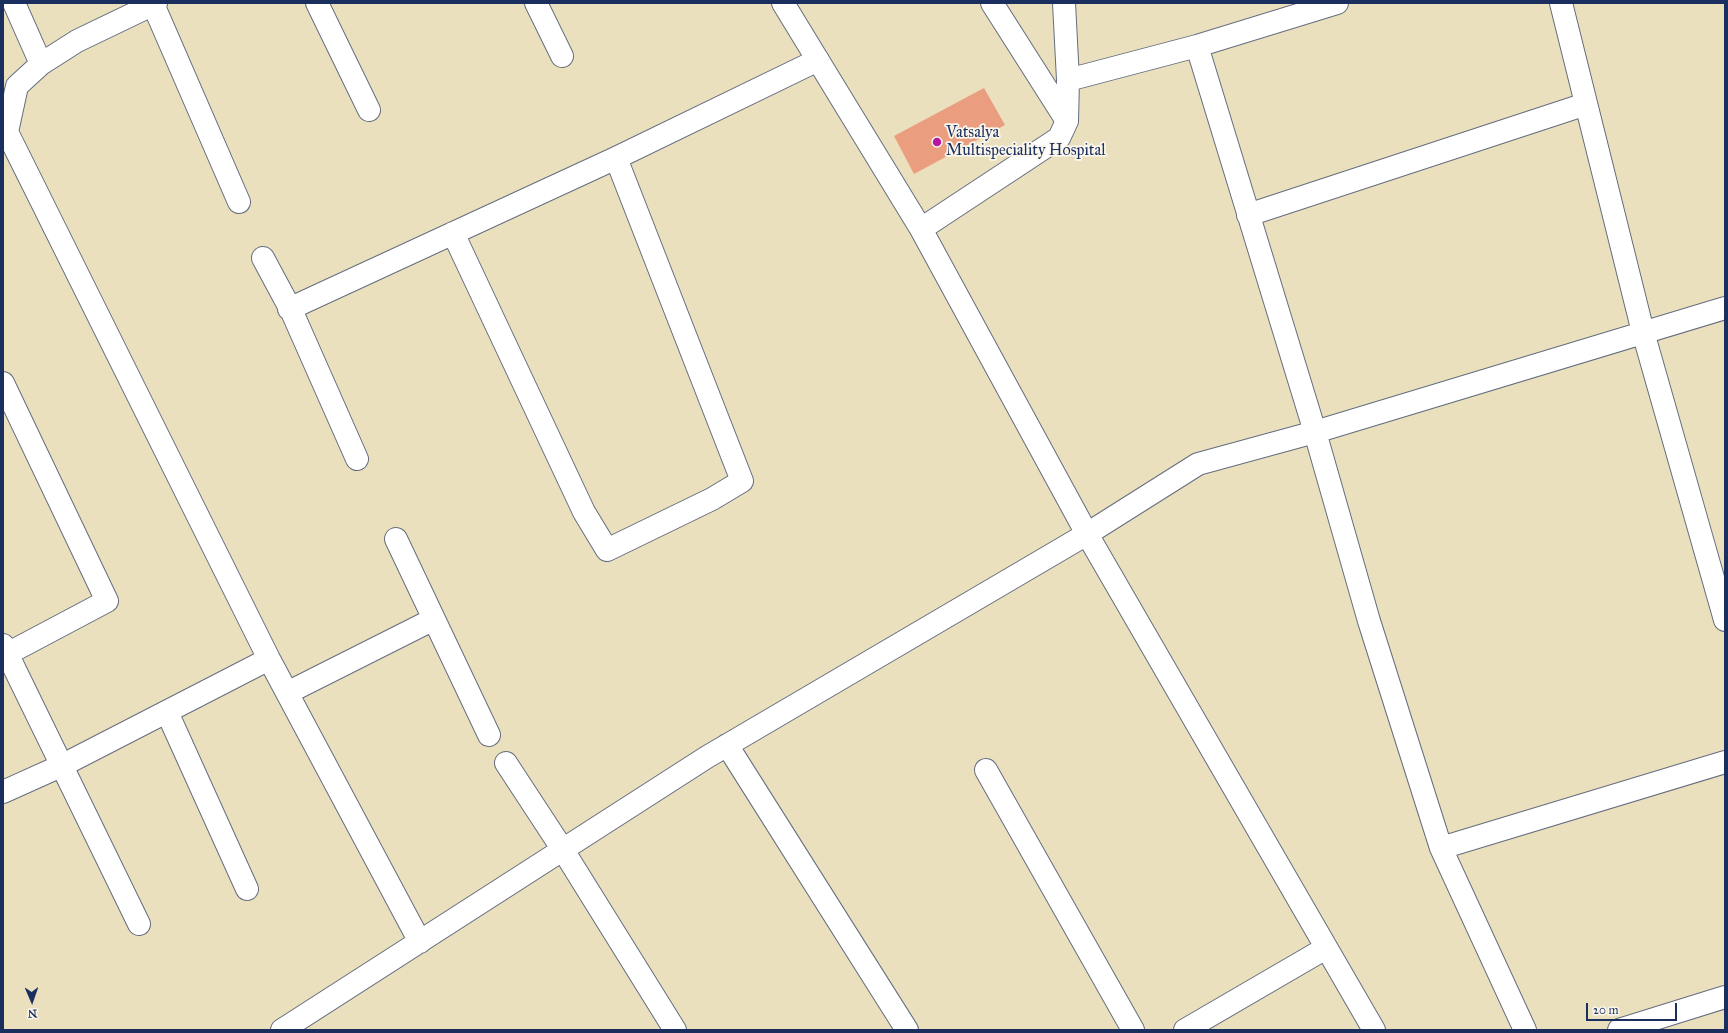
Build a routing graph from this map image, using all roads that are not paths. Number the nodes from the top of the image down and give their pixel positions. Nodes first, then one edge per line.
1 (14, 3) edge
2 (318, 3) edge
3 (536, 3) edge
4 (784, 3) edge
5 (992, 3) edge
6 (1064, 3) edge
7 (1337, 3) edge
8 (1561, 3) edge
9 (154, 4) edge
10 (1197, 46) junction
11 (562, 56) dead end
12 (818, 60) junction
13 (41, 64) junction
14 (1068, 80) junction
15 (1586, 104) junction
16 (369, 110) dead end
17 (1067, 121) junction
18 (5, 134) edge
19 (616, 158) junction
20 (239, 202) dead end
21 (1248, 215) junction
22 (921, 229) junction
23 (453, 233) junction
24 (263, 258) dead end
25 (1725, 308) edge
26 (290, 309) junction
27 (1643, 332) junction
28 (3, 383) edge
29 (1315, 432) junction
30 (357, 459) dead end
31 (1087, 534) junction
32 (396, 539) dead end
33 (434, 619) junction
34 (1725, 620) edge
35 (5, 649) edge
36 (270, 659) junction
37 (288, 693) junction
38 (167, 712) junction
39 (489, 735) dead end
40 (727, 745) junction
41 (1725, 762) edge
42 (506, 764) dead end
43 (63, 765) junction
44 (986, 770) dead end
45 (3, 792) edge
46 (1441, 848) junction
47 (563, 850) junction
48 (247, 889) dead end
49 (139, 924) dead end
50 (420, 942) junction
51 (1326, 948) junction
52 (1725, 997) edge
53 (282, 1030) edge
54 (675, 1030) edge
55 (907, 1030) edge
56 (1134, 1030) edge
57 (1185, 1030) edge
58 (1374, 1030) edge
59 (1525, 1030) edge
60 (1619, 1030) edge

1 - 13 street
2 - 16 street
3 - 11 street
4 - 12 street
5 - 17 street
6 - 14 street
7 - 10 street
8 - 15 street
9 - 13 street
9 - 20 street
10 - 14 street
10 - 21 street
12 - 19 street
12 - 22 street
13 - 18 street
14 - 17 street
15 - 21 street
15 - 27 street
17 - 22 street
18 - 36 street
19 - 23 street
19 - 23 street
21 - 29 street
22 - 31 street
23 - 26 street
24 - 26 street
25 - 27 street
26 - 30 street
27 - 29 street
27 - 34 street
28 - 35 street
29 - 31 street
29 - 46 street
31 - 40 street
31 - 51 street
32 - 33 street
33 - 37 street
33 - 39 street
35 - 43 street
36 - 37 street
36 - 38 street
37 - 50 street
38 - 43 street
38 - 48 street
40 - 47 street
40 - 55 street
41 - 46 street
42 - 47 street
43 - 45 street
43 - 49 street
44 - 56 street
46 - 59 street
47 - 50 street
47 - 54 street
50 - 53 street
51 - 57 street
51 - 58 street
52 - 60 street

